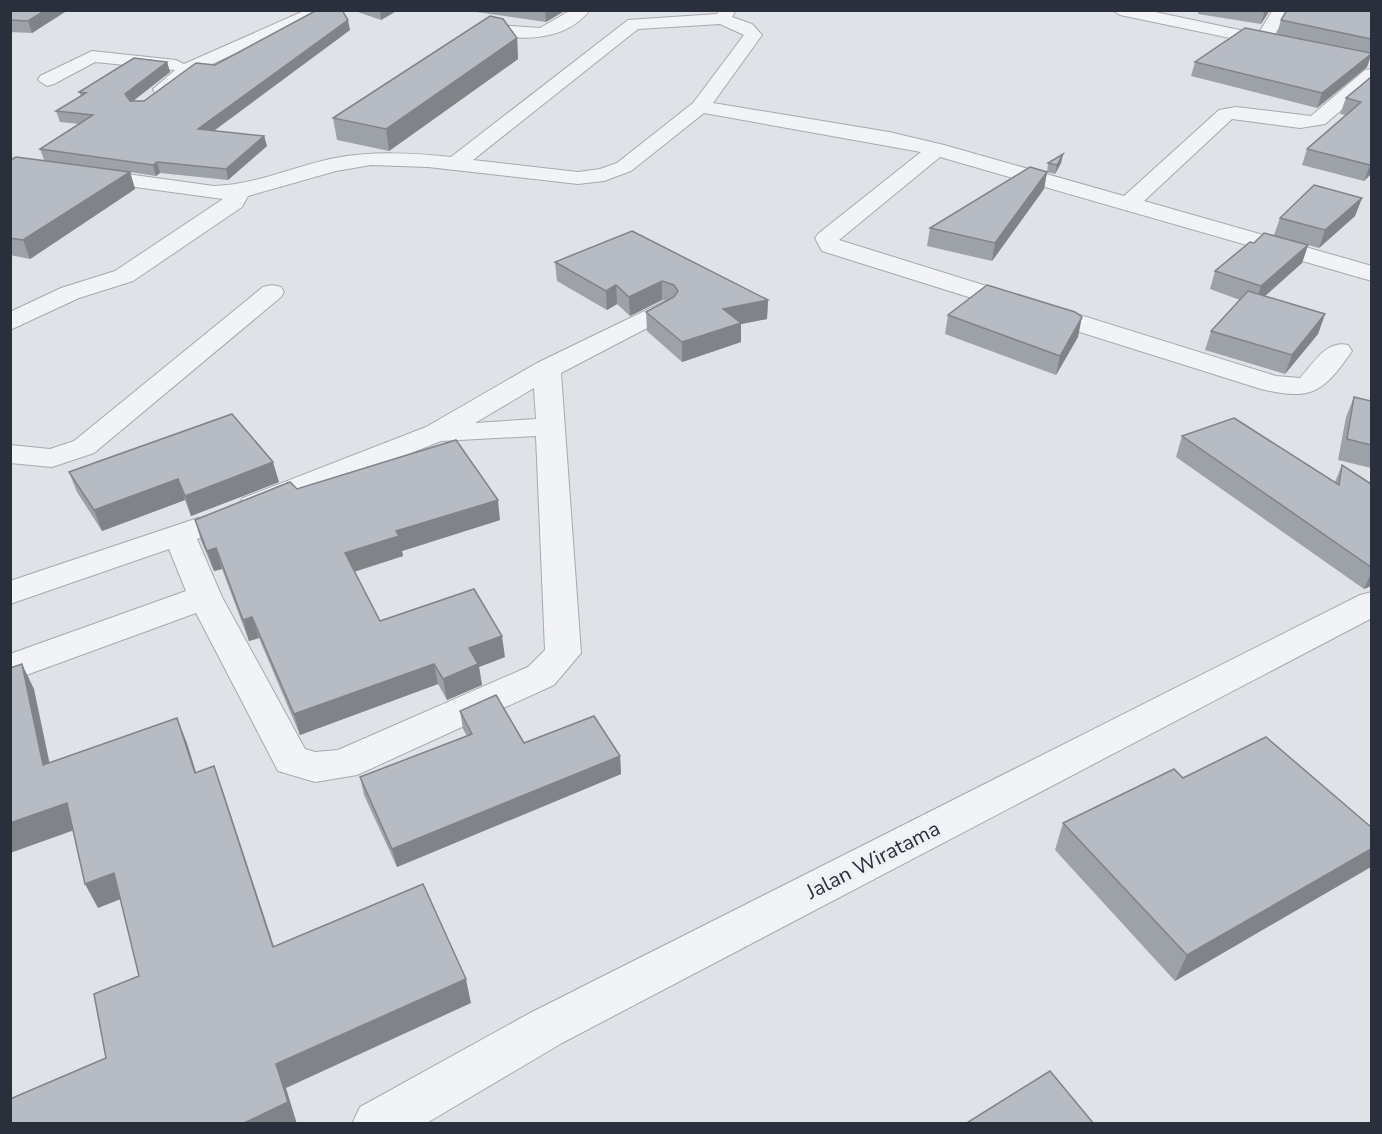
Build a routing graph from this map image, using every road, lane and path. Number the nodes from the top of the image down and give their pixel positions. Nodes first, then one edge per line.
1 (321, 10) edge
2 (582, 10) edge
3 (1282, 10) edge
4 (1129, 11) edge
5 (725, 15) edge
6 (496, 30) edge
7 (1262, 40) junction
8 (1295, 46) edge
9 (1368, 65) edge
10 (193, 66) junction
11 (47, 80) dead end
12 (149, 98) edge
13 (700, 107) junction
14 (937, 149) junction
15 (10, 164) edge
16 (455, 164) junction
17 (240, 192) junction
18 (1129, 203) junction
19 (1371, 274) edge
20 (272, 292) dead end
21 (663, 310) edge
22 (10, 321) edge
23 (1338, 351) dead end
24 (547, 369) junction
25 (549, 428) junction
26 (436, 433) junction
27 (10, 454) edge
28 (179, 535) junction
29 (10, 593) edge
30 (205, 597) junction
31 (1371, 603) edge
32 (10, 668) edge
33 (377, 1124) edge

1 - 10 street
2 - 6 street
3 - 7 street
4 - 7 street
5 - 13 street
5 - 16 street
7 - 8 street
9 - 18 street
10 - 11 street
10 - 12 street
13 - 14 street
13 - 16 street
14 - 18 street
14 - 23 street
15 - 17 street
16 - 17 street
17 - 22 street
18 - 19 street
20 - 27 street
21 - 24 street
24 - 25 street
24 - 26 street
25 - 26 street
25 - 30 street
26 - 28 street
28 - 29 street
28 - 30 street
30 - 32 street
31 - 33 street, Jalan Wiratama

